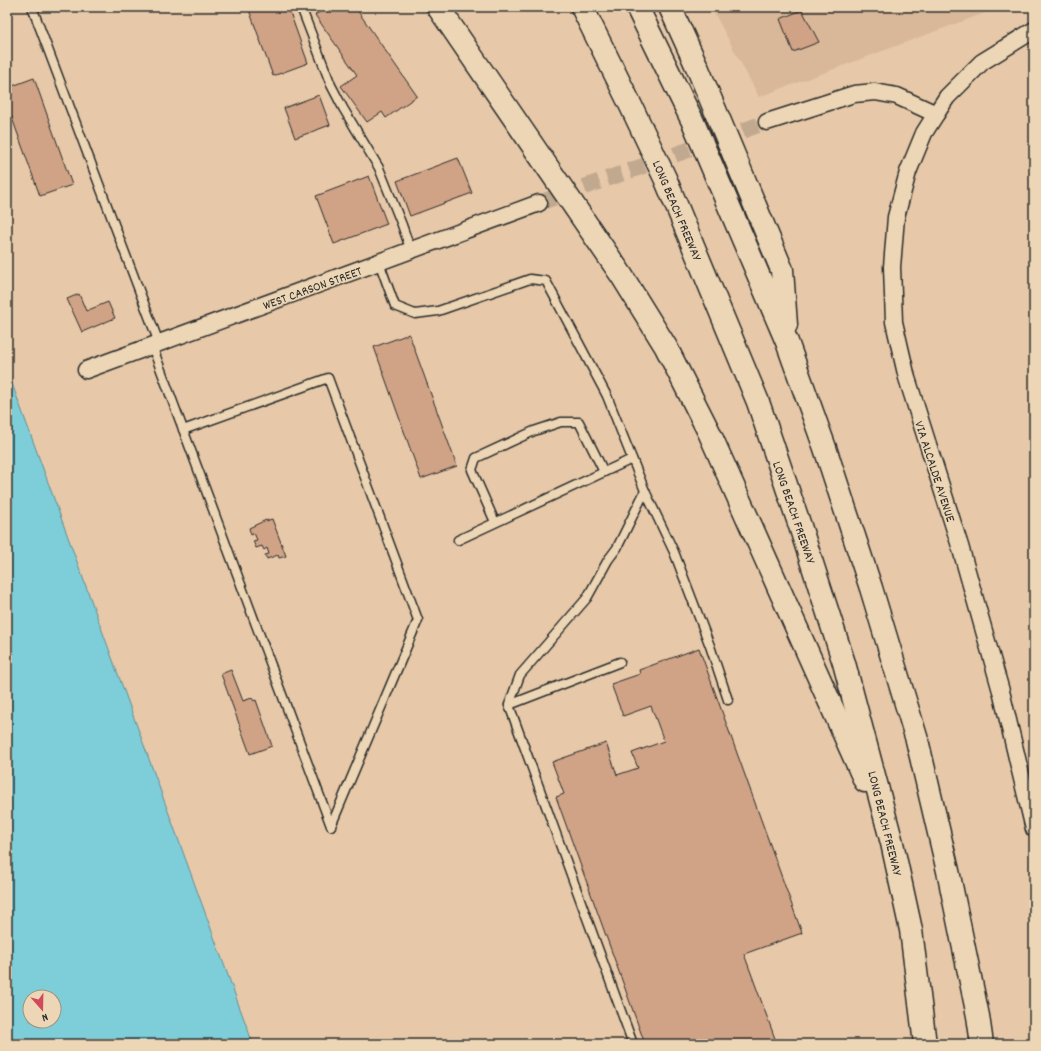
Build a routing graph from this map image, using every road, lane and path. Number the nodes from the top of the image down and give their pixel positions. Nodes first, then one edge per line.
1 (32, 7) edge
2 (301, 7) edge
3 (438, 7) edge
4 (582, 7) edge
5 (637, 7) edge
6 (670, 7) edge
7 (1034, 30) edge
8 (936, 114) junction
9 (767, 122) tunnel mouth
10 (539, 203) tunnel mouth
11 (410, 251) junction
12 (379, 262) junction
13 (787, 342) junction
14 (155, 344) junction
15 (86, 370) dead end
16 (183, 430) junction
17 (632, 459) junction
18 (604, 472) junction
19 (645, 491) junction
20 (495, 522) junction
21 (458, 540) dead end
22 (620, 662) dead end
23 (728, 700) dead end
24 (508, 705) junction
25 (1034, 829) edge
26 (892, 843) junction
27 (633, 1044) edge
28 (925, 1044) edge
29 (982, 1044) edge

1 - 14 lane
2 - 11 lane
3 - 26 highway
4 - 26 highway, LONG BEACH FREEWAY
5 - 13 highway
6 - 13 highway
7 - 8 street
8 - 9 street
8 - 25 street, VIA ALCALDE AVENUE
10 - 11 street, WEST CARSON STREET
11 - 12 street, WEST CARSON STREET
12 - 14 street, WEST CARSON STREET
12 - 17 lane
13 - 29 highway
14 - 15 street, WEST CARSON STREET
14 - 16 lane
16 - 16 lane
17 - 18 lane
17 - 19 lane
18 - 20 lane
18 - 20 lane
19 - 23 lane
19 - 24 lane
20 - 21 lane
22 - 24 lane
24 - 27 lane
26 - 28 highway, LONG BEACH FREEWAY

